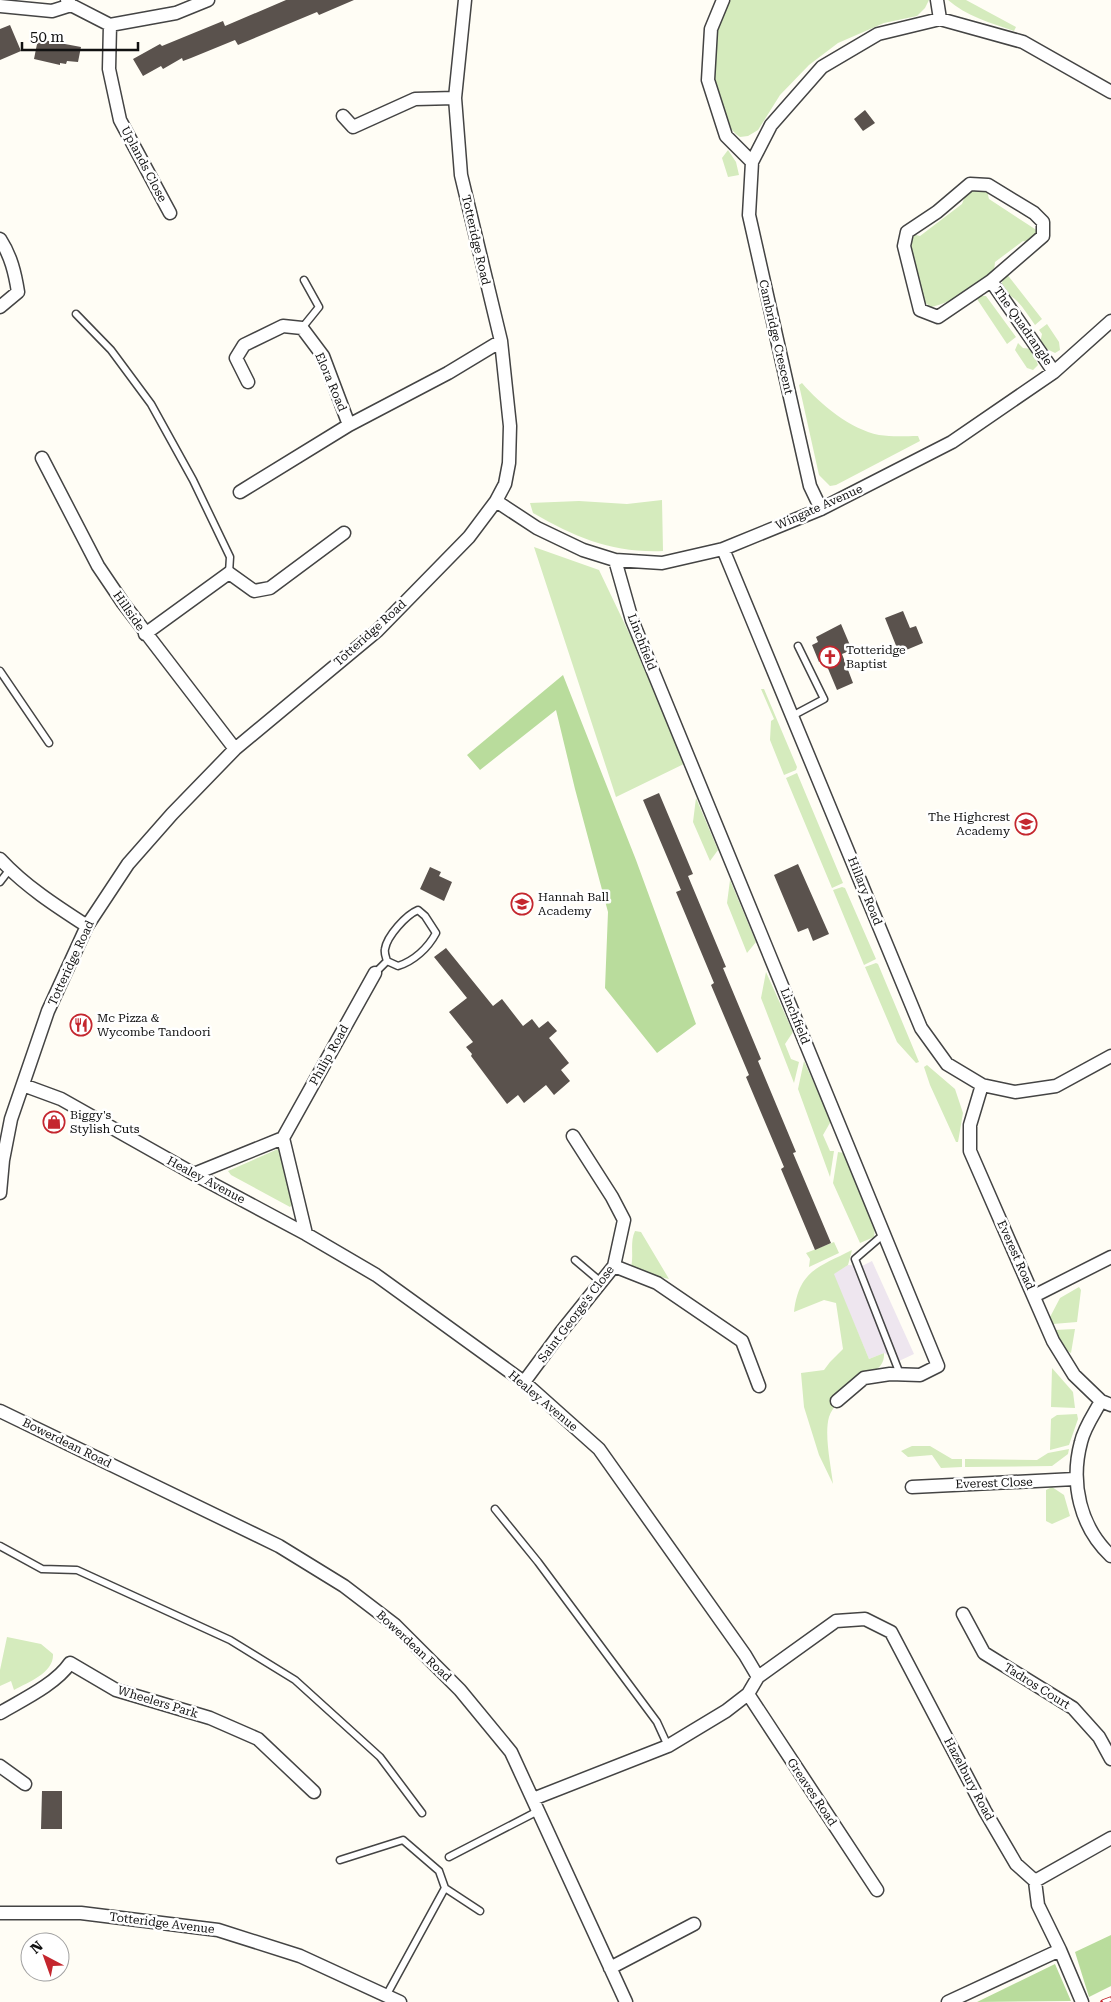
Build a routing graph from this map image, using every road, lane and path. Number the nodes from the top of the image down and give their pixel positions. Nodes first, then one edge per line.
1 (208, 0) edge
2 (465, 0) edge
3 (722, 0) edge
4 (937, 0) edge
5 (69, 2) edge
6 (0, 6) edge
7 (940, 19) junction
8 (110, 25) junction
9 (1111, 92) edge
10 (455, 98) junction
11 (343, 116) dead end
12 (752, 162) junction
13 (170, 214) dead end
14 (0, 240) edge
15 (304, 280) dead end
16 (992, 280) junction
17 (0, 307) edge
18 (76, 314) dead end
19 (1111, 321) edge
20 (302, 328) junction
21 (501, 342) junction
22 (1054, 372) junction
23 (248, 382) dead end
24 (349, 424) junction
25 (42, 458) dead end
26 (240, 492) dead end
27 (496, 501) junction
28 (821, 509) junction
29 (344, 533) dead end
30 (723, 549) junction
31 (615, 560) junction
32 (229, 573) junction
33 (145, 634) junction
34 (798, 646) dead end
35 (0, 671) edge
36 (792, 716) junction
37 (49, 742) dead end
38 (235, 749) junction
39 (0, 859) edge
40 (10, 869) junction
41 (0, 882) edge
42 (87, 926) junction
43 (387, 960) junction
44 (374, 973) joint
45 (1111, 1056) edge
46 (23, 1085) junction
47 (982, 1085) junction
48 (6, 1116) edge
49 (573, 1136) dead end
50 (283, 1138) junction
51 (194, 1174) junction
52 (0, 1193) edge
53 (306, 1234) junction
54 (884, 1234) junction
55 (1111, 1257) edge
56 (575, 1260) dead end
57 (614, 1266) junction
58 (601, 1282) junction
59 (1034, 1296) junction
60 (900, 1374) junction
61 (524, 1382) junction
62 (759, 1386) dead end
63 (837, 1402) dead end
64 (1106, 1403) edge
65 (0, 1411) edge
66 (1075, 1479) junction
67 (912, 1487) dead end
68 (495, 1509) dead end
69 (0, 1546) edge
70 (1111, 1556) edge
71 (963, 1614) dead end
72 (758, 1677) junction
73 (748, 1694) junction
74 (0, 1713) edge
75 (668, 1746) junction
76 (1111, 1759) edge
77 (0, 1766) edge
78 (25, 1784) dead end
79 (314, 1792) dead end
80 (536, 1805) junction
81 (422, 1813) dead end
82 (1111, 1838) edge
83 (449, 1857) dead end
84 (340, 1860) dead end
85 (1035, 1881) junction
86 (445, 1888) junction
87 (877, 1890) dead end
88 (480, 1911) dead end
89 (0, 1912) edge
90 (694, 1924) dead end
91 (1060, 1950) junction
92 (610, 1968) junction
93 (386, 1996) junction
94 (400, 2002) edge
95 (626, 2002) edge
96 (948, 2002) edge
97 (1082, 2002) edge

1 - 8 street
2 - 10 street, Totteridge Road
3 - 12 street
4 - 7 street
5 - 6 street
5 - 8 street
7 - 9 street, Cambridge Crescent
7 - 12 street, Cambridge Crescent
8 - 13 street, Uplands Close
10 - 11 street
10 - 21 street, Totteridge Road
12 - 28 street, Cambridge Crescent
14 - 17 street
15 - 20 lane
16 - 16 street, The Quadrangle
16 - 22 street, The Quadrangle
18 - 32 lane
19 - 22 street, Wingate Avenue
20 - 23 street
20 - 24 street, Elora Road
21 - 24 street, Elora Road
21 - 27 street, Totteridge Road
22 - 28 street, Wingate Avenue
24 - 26 street, Elora Road
25 - 33 street, Hillside
27 - 31 street, Wingate Avenue
27 - 38 street, Totteridge Road
28 - 30 street, Wingate Avenue
29 - 32 street
30 - 31 street, Wingate Avenue
30 - 36 street, Hillary Road
31 - 54 street, Linchfield
32 - 33 street
33 - 38 street, Hillside
34 - 36 lane
35 - 37 lane
36 - 47 street, Hillary Road
38 - 42 street, Totteridge Road
39 - 40 street
40 - 41 lane
40 - 42 street
42 - 46 street, Totteridge Road
43 - 43 lane
43 - 44 lane
44 - 50 street, Philip Road
45 - 47 street, Hillary Road
46 - 48 street, Totteridge Road
46 - 51 street, Healey Avenue
47 - 59 street, Everest Road
48 - 52 street, Totteridge Road
49 - 57 street, Saint George's Close
50 - 51 street
50 - 53 street
51 - 53 street, Healey Avenue
53 - 61 street, Healey Avenue
54 - 60 lane
54 - 60 street, Linchfield
55 - 59 street
56 - 58 lane
57 - 58 street, Saint George's Close
57 - 62 street
58 - 61 street, Saint George's Close
59 - 64 street, Everest Road
60 - 63 street, Linchfield
61 - 72 street, Healey Avenue
64 - 66 street
65 - 80 street, Bowerdean Road
66 - 67 street, Everest Close
66 - 70 street
68 - 75 lane
69 - 81 lane
71 - 76 street, Tadros Court
72 - 73 street
72 - 85 street, Hazelbury Road
73 - 75 street
73 - 87 street, Greaves Road
74 - 79 street, Wheelers Park
75 - 80 street
77 - 78 street
80 - 83 lane
80 - 92 street, Bowerdean Road
82 - 85 street
84 - 86 lane
85 - 91 street
86 - 88 lane
86 - 93 lane
89 - 93 street, Totteridge Avenue
90 - 92 street
91 - 96 street
91 - 97 street
92 - 95 street, Bowerdean Road
93 - 94 street, Totteridge Avenue

